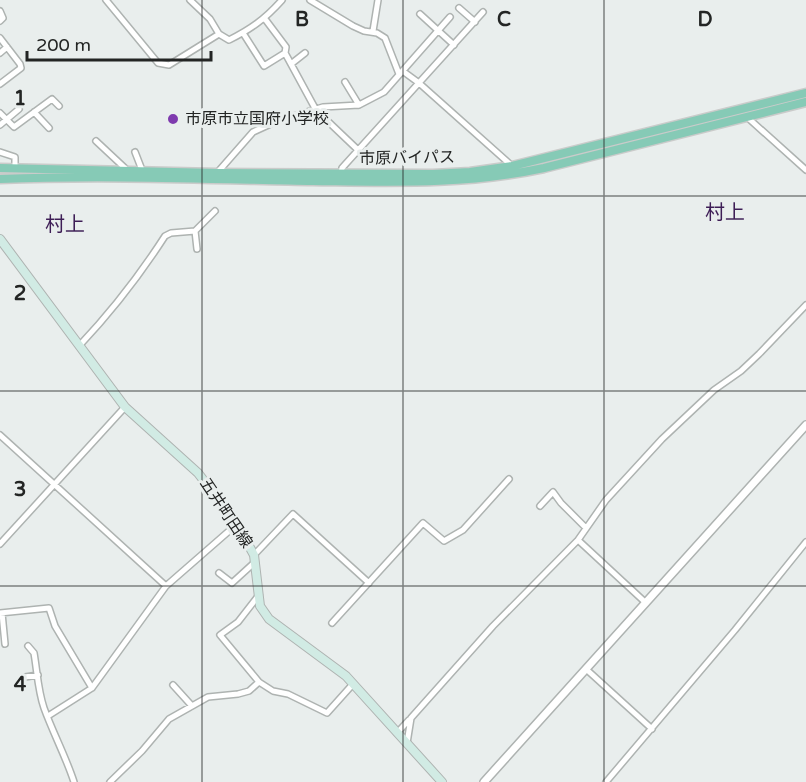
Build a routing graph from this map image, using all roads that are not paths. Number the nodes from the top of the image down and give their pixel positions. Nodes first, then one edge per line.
1 (106, 0) edge
2 (190, 0) edge
3 (282, 0) edge
4 (310, 0) edge
5 (378, 0) edge
6 (459, 8) dead end
7 (0, 11) edge
8 (483, 12) dead end
9 (420, 14) dead end
10 (450, 17) dead end
11 (265, 19) junction
12 (0, 21) edge
13 (475, 22) junction
14 (373, 31) junction
15 (438, 32) junction
16 (243, 33) junction
17 (219, 34) junction
18 (0, 38) edge
19 (454, 45) junction
20 (7, 47) junction
21 (0, 53) edge
22 (285, 53) junction
23 (305, 53) dead end
24 (291, 63) junction
25 (401, 73) junction
26 (1, 82) edge
27 (345, 82) dead end
28 (419, 83) junction
29 (806, 93) edge
30 (806, 102) edge
31 (359, 105) junction
32 (59, 106) dead end
33 (19, 109) dead end
34 (316, 110) junction
35 (34, 112) junction
36 (0, 113) edge
37 (747, 117) junction
38 (6, 119) junction
39 (0, 125) edge
40 (49, 128) dead end
41 (96, 141) dead end
42 (358, 150) junction
43 (0, 152) edge
44 (135, 152) dead end
45 (512, 166) junction
46 (0, 168) edge
47 (15, 168) junction
48 (127, 170) junction
49 (142, 170) junction
50 (806, 170) edge
51 (217, 173) junction
52 (341, 174) junction
53 (0, 179) edge
54 (215, 211) dead end
55 (195, 231) junction
56 (0, 239) edge
57 (197, 249) dead end
58 (806, 305) edge
59 (79, 346) junction
60 (125, 407) junction
61 (806, 425) edge
62 (0, 435) edge
63 (509, 479) dead end
64 (54, 484) junction
65 (540, 506) dead end
66 (237, 524) junction
67 (586, 528) junction
68 (578, 540) junction
69 (806, 542) edge
70 (0, 544) edge
71 (255, 558) junction
72 (219, 573) dead end
73 (369, 583) junction
74 (166, 586) junction
75 (259, 596) junction
76 (646, 603) junction
77 (1, 613) edge
78 (332, 623) dead end
79 (5, 644) dead end
80 (28, 646) dead end
81 (586, 669) junction
82 (38, 675) junction
83 (25, 676) dead end
84 (259, 682) junction
85 (353, 684) junction
86 (172, 685) dead end
87 (92, 688) junction
88 (192, 706) junction
89 (48, 716) junction
90 (411, 718) junction
91 (652, 729) junction
92 (397, 733) junction
93 (407, 743) junction
94 (74, 782) edge
95 (110, 782) edge
96 (442, 782) edge
97 (484, 782) edge
98 (606, 782) edge

1 - 17 street
2 - 17 street
3 - 11 street
4 - 14 street
5 - 14 street
6 - 13 street
7 - 12 street
8 - 13 street
9 - 15 street
10 - 15 street
11 - 16 street
11 - 22 street
13 - 19 street
14 - 25 street
15 - 19 street
15 - 25 street
16 - 17 street
16 - 22 street
18 - 20 street
19 - 28 street
20 - 21 street
20 - 26 street
22 - 24 street
23 - 24 street
24 - 34 street
25 - 28 street
25 - 31 street
27 - 31 street
28 - 42 street
28 - 45 street
29 - 45 highway, 市原バイパス
30 - 37 highway, 市原バイパス
31 - 34 street
32 - 35 street
33 - 38 street
34 - 42 street
34 - 51 street
35 - 38 street
35 - 40 street
36 - 38 street
37 - 50 street
37 - 53 highway, 市原バイパス
38 - 39 street
41 - 48 street
42 - 52 street
43 - 47 street
44 - 49 street
45 - 52 highway, 市原バイパス
46 - 47 highway, 市原バイパス
47 - 48 highway, 市原バイパス
48 - 49 highway, 市原バイパス
49 - 51 highway, 市原バイパス
51 - 52 highway, 市原バイパス
54 - 55 street
55 - 57 street
55 - 59 street
56 - 59 main road, 五井町田線
58 - 67 street
59 - 60 main road, 五井町田線
60 - 64 street
60 - 66 main road, 五井町田線
61 - 76 street
62 - 64 street
63 - 73 street
64 - 70 street
64 - 74 street
65 - 67 street
66 - 71 main road, 五井町田線
66 - 74 street
67 - 68 street
68 - 76 street
68 - 90 street
69 - 91 street
71 - 72 street
71 - 73 street
71 - 75 main road, 五井町田線
73 - 78 street
74 - 87 street
75 - 84 street
75 - 85 main road, 五井町田線
76 - 81 street
77 - 79 street
77 - 87 street
80 - 82 street
81 - 91 street
81 - 97 street
82 - 83 street
82 - 89 street
84 - 85 street
84 - 88 street
85 - 92 main road, 五井町田線
86 - 88 street
87 - 89 street
88 - 95 street
89 - 94 street
90 - 92 street
90 - 93 street
91 - 98 street
92 - 93 main road, 五井町田線
93 - 96 main road, 五井町田線

